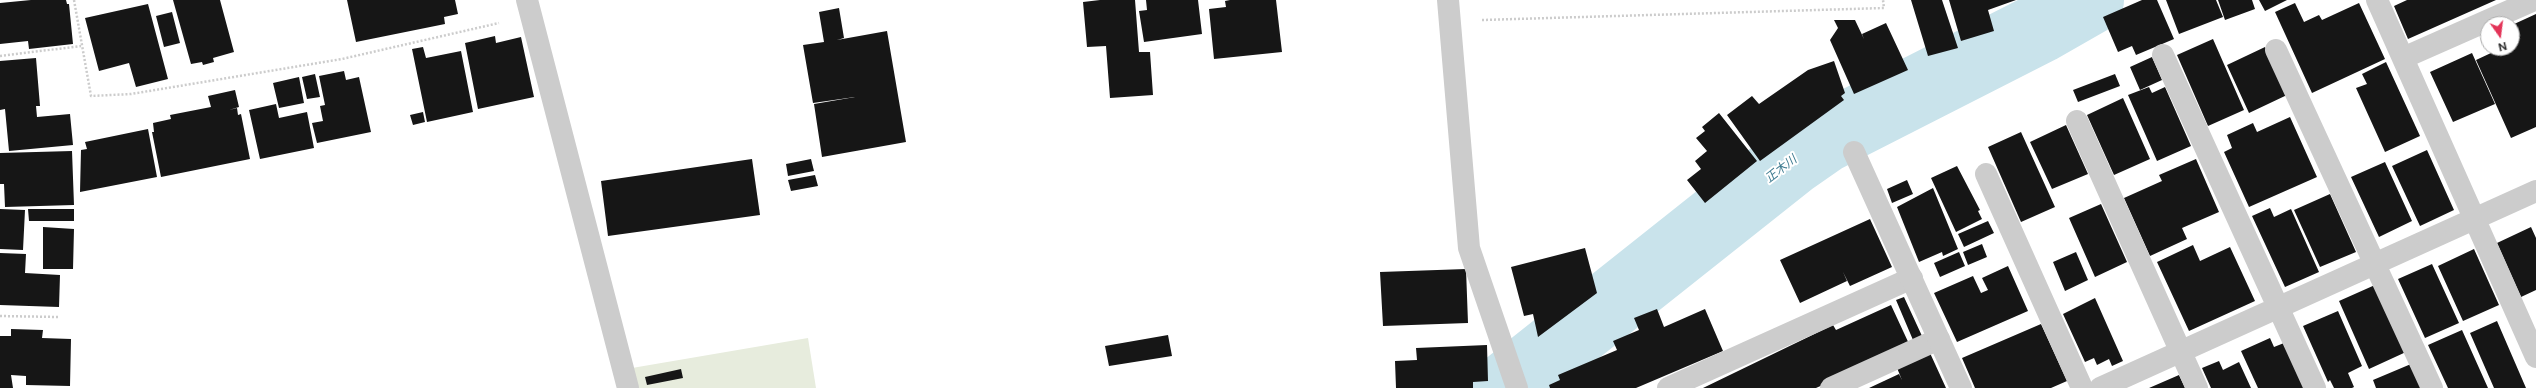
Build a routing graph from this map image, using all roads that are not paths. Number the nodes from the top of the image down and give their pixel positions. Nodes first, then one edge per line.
1 (2377, 0) edge
2 (2534, 0) edge
3 (529, 8) edge
4 (1449, 10) edge
5 (2276, 50) dead end
6 (2163, 55) dead end
7 (2403, 58) junction
8 (2077, 121) dead end
9 (1854, 152) dead end
10 (1986, 174) dead end
11 (2536, 191) edge
12 (2473, 220) junction
13 (2375, 264) junction
14 (1912, 278) junction
15 (2277, 308) junction
16 (1939, 339) junction
17 (2181, 352) junction
18 (2536, 357) edge
19 (628, 388) edge
20 (1517, 388) edge
21 (1668, 388) edge
22 (1831, 388) edge
23 (1961, 388) edge
24 (2082, 388) edge
25 (2100, 388) edge
26 (2198, 388) edge
27 (2315, 388) edge
28 (2432, 388) edge

1 - 7 street
2 - 7 street
3 - 19 street
4 - 20 street
5 - 13 street
6 - 15 street
7 - 12 street
8 - 17 street
9 - 14 street
10 - 24 street
11 - 12 street
12 - 13 street
12 - 18 street
13 - 15 street
13 - 28 street
14 - 16 street
14 - 21 street
15 - 17 street
15 - 27 street
16 - 22 street
16 - 23 street
17 - 25 street
17 - 26 street

